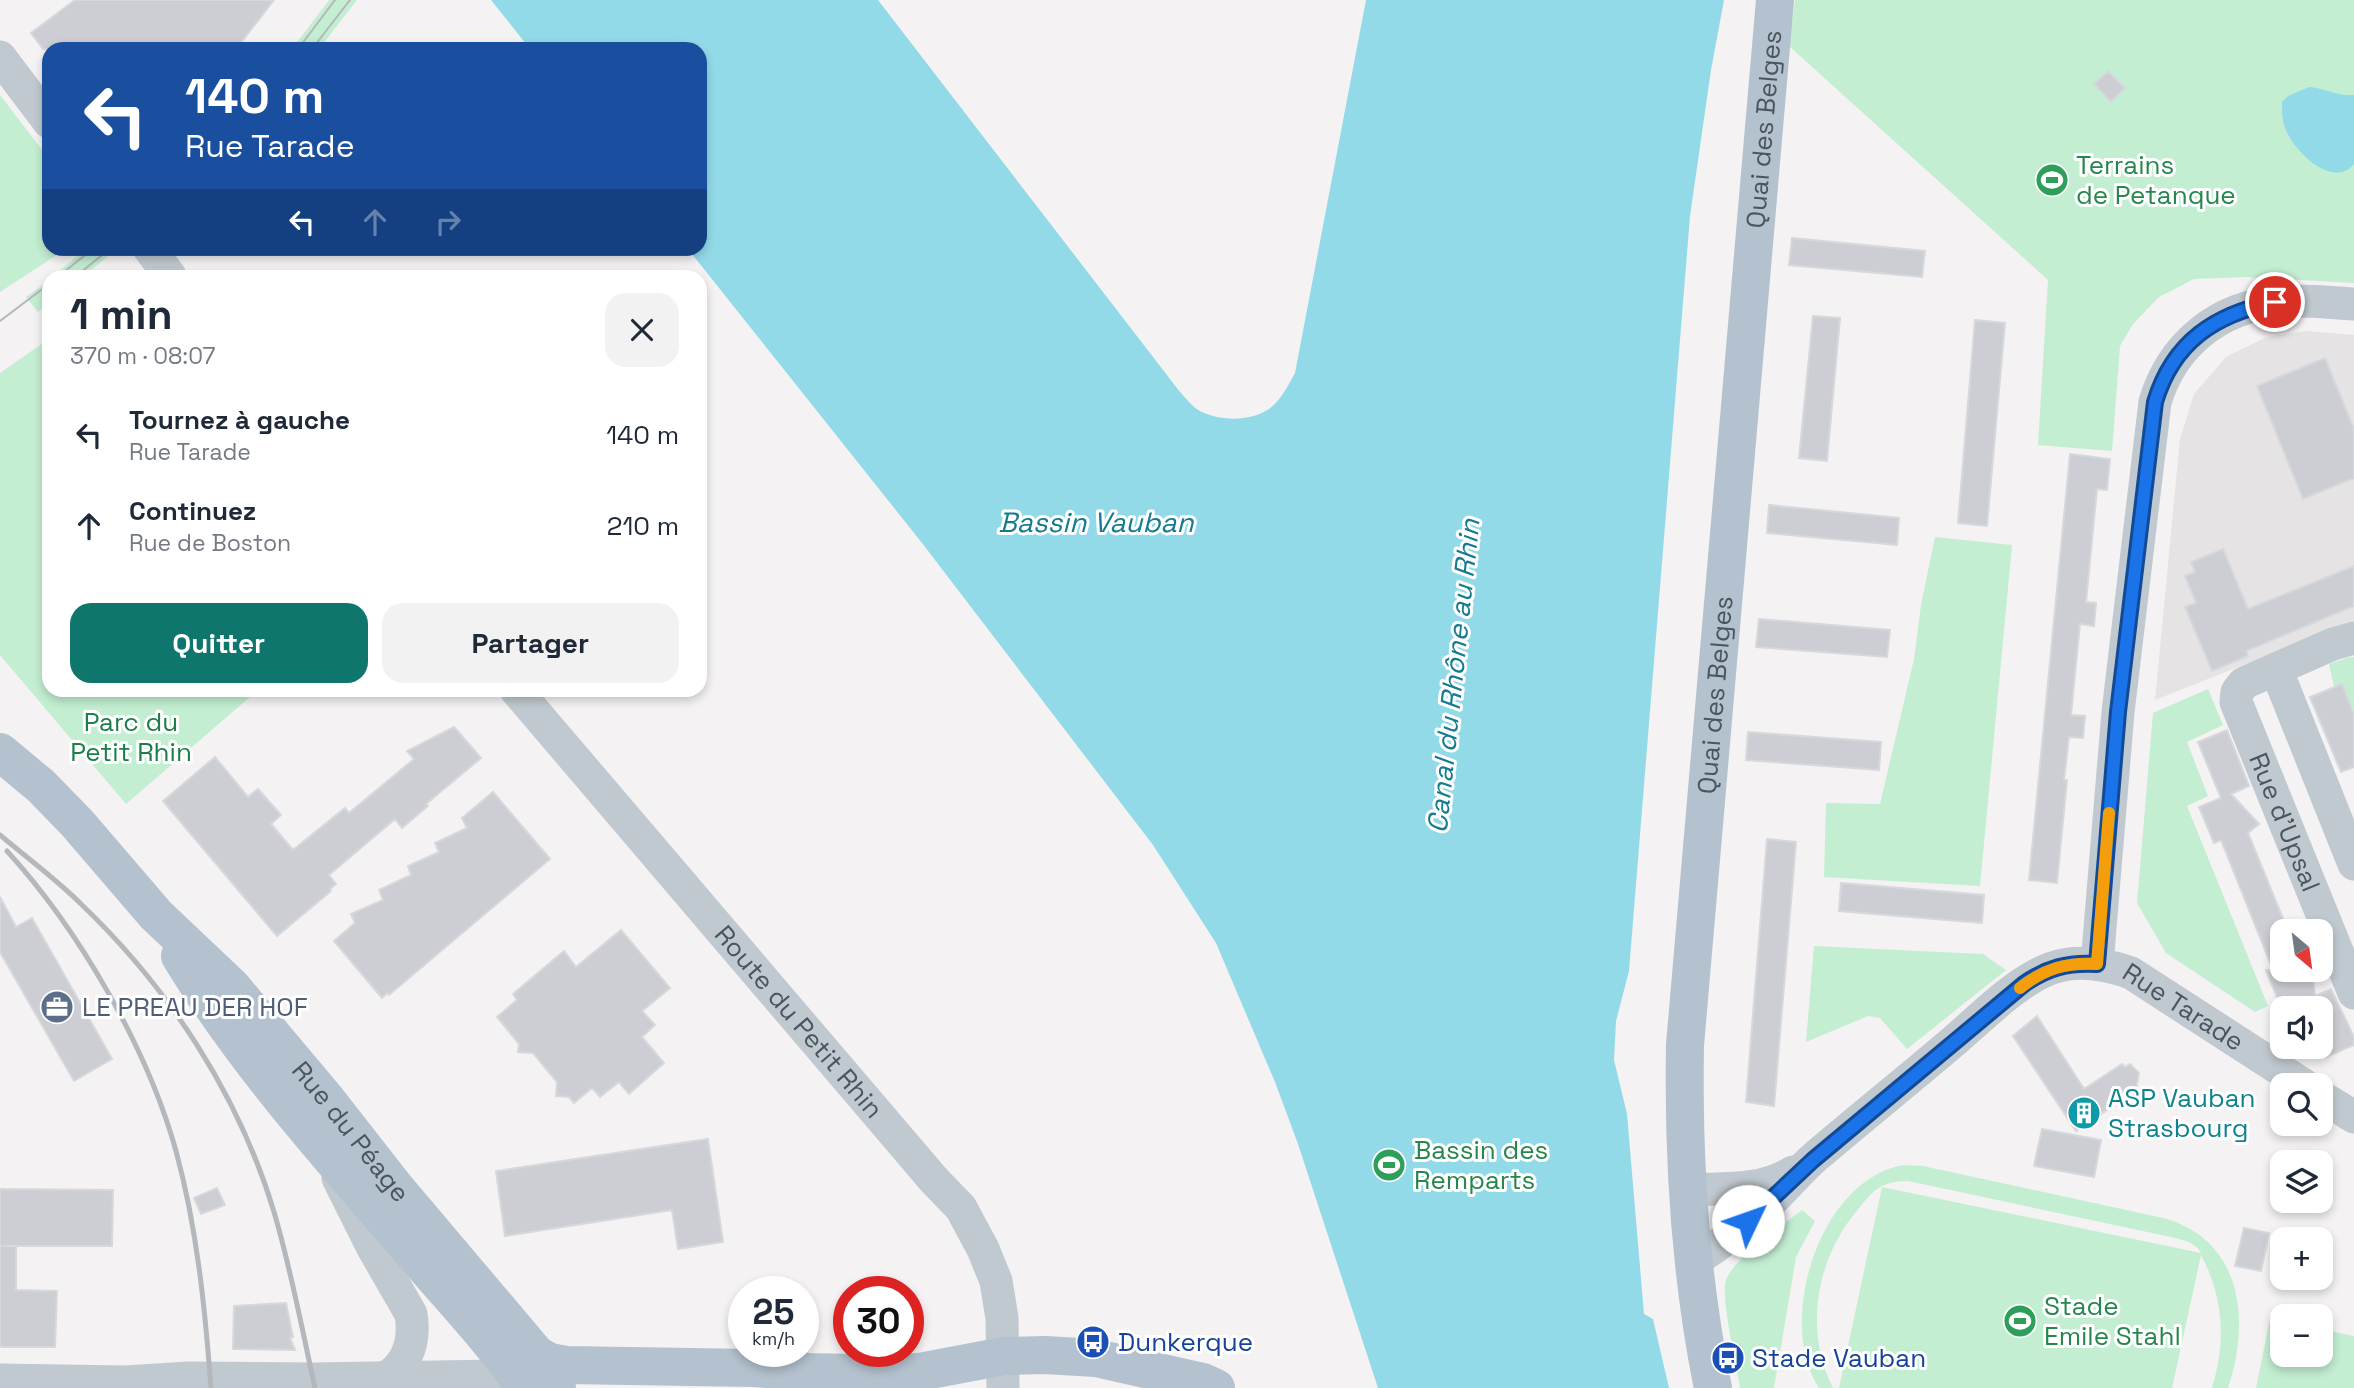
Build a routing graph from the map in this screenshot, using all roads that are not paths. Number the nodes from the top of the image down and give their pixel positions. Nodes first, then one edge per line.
1 (1775, 0) edge
2 (0, 58) edge
3 (42, 113) edge
4 (2354, 304) edge
5 (2354, 638) edge
6 (2276, 669) junction
7 (522, 697) edge
8 (0, 752) edge
9 (2354, 864) edge
10 (156, 915) junction
11 (2097, 964) junction
12 (2354, 993) edge
13 (2285, 1073) edge
14 (2333, 1104) edge
15 (2354, 1117) edge
16 (322, 1148) junction
17 (1813, 1160) junction
18 (1689, 1203) junction
19 (1763, 1209) junction
20 (1694, 1261) junction
21 (808, 1372) junction
22 (1004, 1372) edge
23 (387, 1377) junction
24 (0, 1380) edge
25 (545, 1380) edge
26 (136, 1385) edge
27 (668, 1388) edge
28 (1216, 1388) edge
29 (1713, 1388) edge

1 - 18 main road, Quai des Belges
2 - 3 street
4 - 11 street, Rue Tarade
5 - 6 street, Rue d'Upsal
6 - 9 street, Rue d'Upsal
6 - 12 street, Rue d'Upsal
7 - 22 street, Route du Petit Rhin
8 - 10 main road, Rue du Péage
10 - 16 main road, Rue du Péage
10 - 25 main road, Rue du Péage
11 - 13 street, Rue Tarade
11 - 17 street
14 - 15 street
16 - 23 street, Rue du Péage
16 - 25 main road, Rue du Péage
17 - 18 street
17 - 19 street
18 - 19 street
18 - 20 main road, Quai des Belges
19 - 20 street
20 - 29 main road, Quai des Belges
21 - 22 main road
21 - 25 main road
21 - 27 main road
22 - 28 main road
23 - 25 street
23 - 26 street
24 - 26 street

